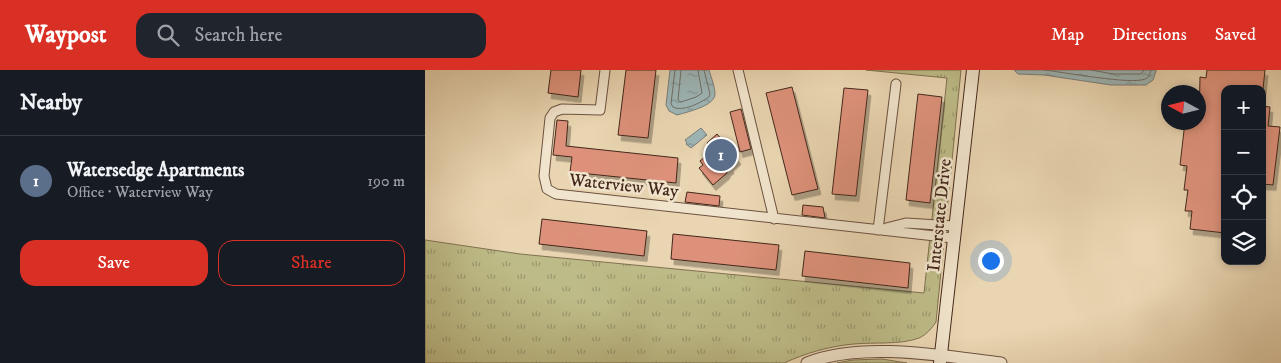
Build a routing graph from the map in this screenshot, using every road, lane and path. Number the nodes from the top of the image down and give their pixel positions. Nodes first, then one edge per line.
1 (605, 70) edge
2 (738, 70) edge
3 (973, 70) edge
4 (896, 84) dead end
5 (774, 219) junction
6 (878, 230) junction
7 (954, 232) junction
8 (940, 360) edge
9 (807, 363) edge
10 (1001, 363) edge

1 - 5 street, Waterview Way
2 - 5 street
3 - 7 main road, Interstate Drive
4 - 6 street
5 - 6 street, Waterview Way
6 - 7 street, Waterview Way
7 - 8 main road, Interstate Drive
8 - 9 street
8 - 10 street

